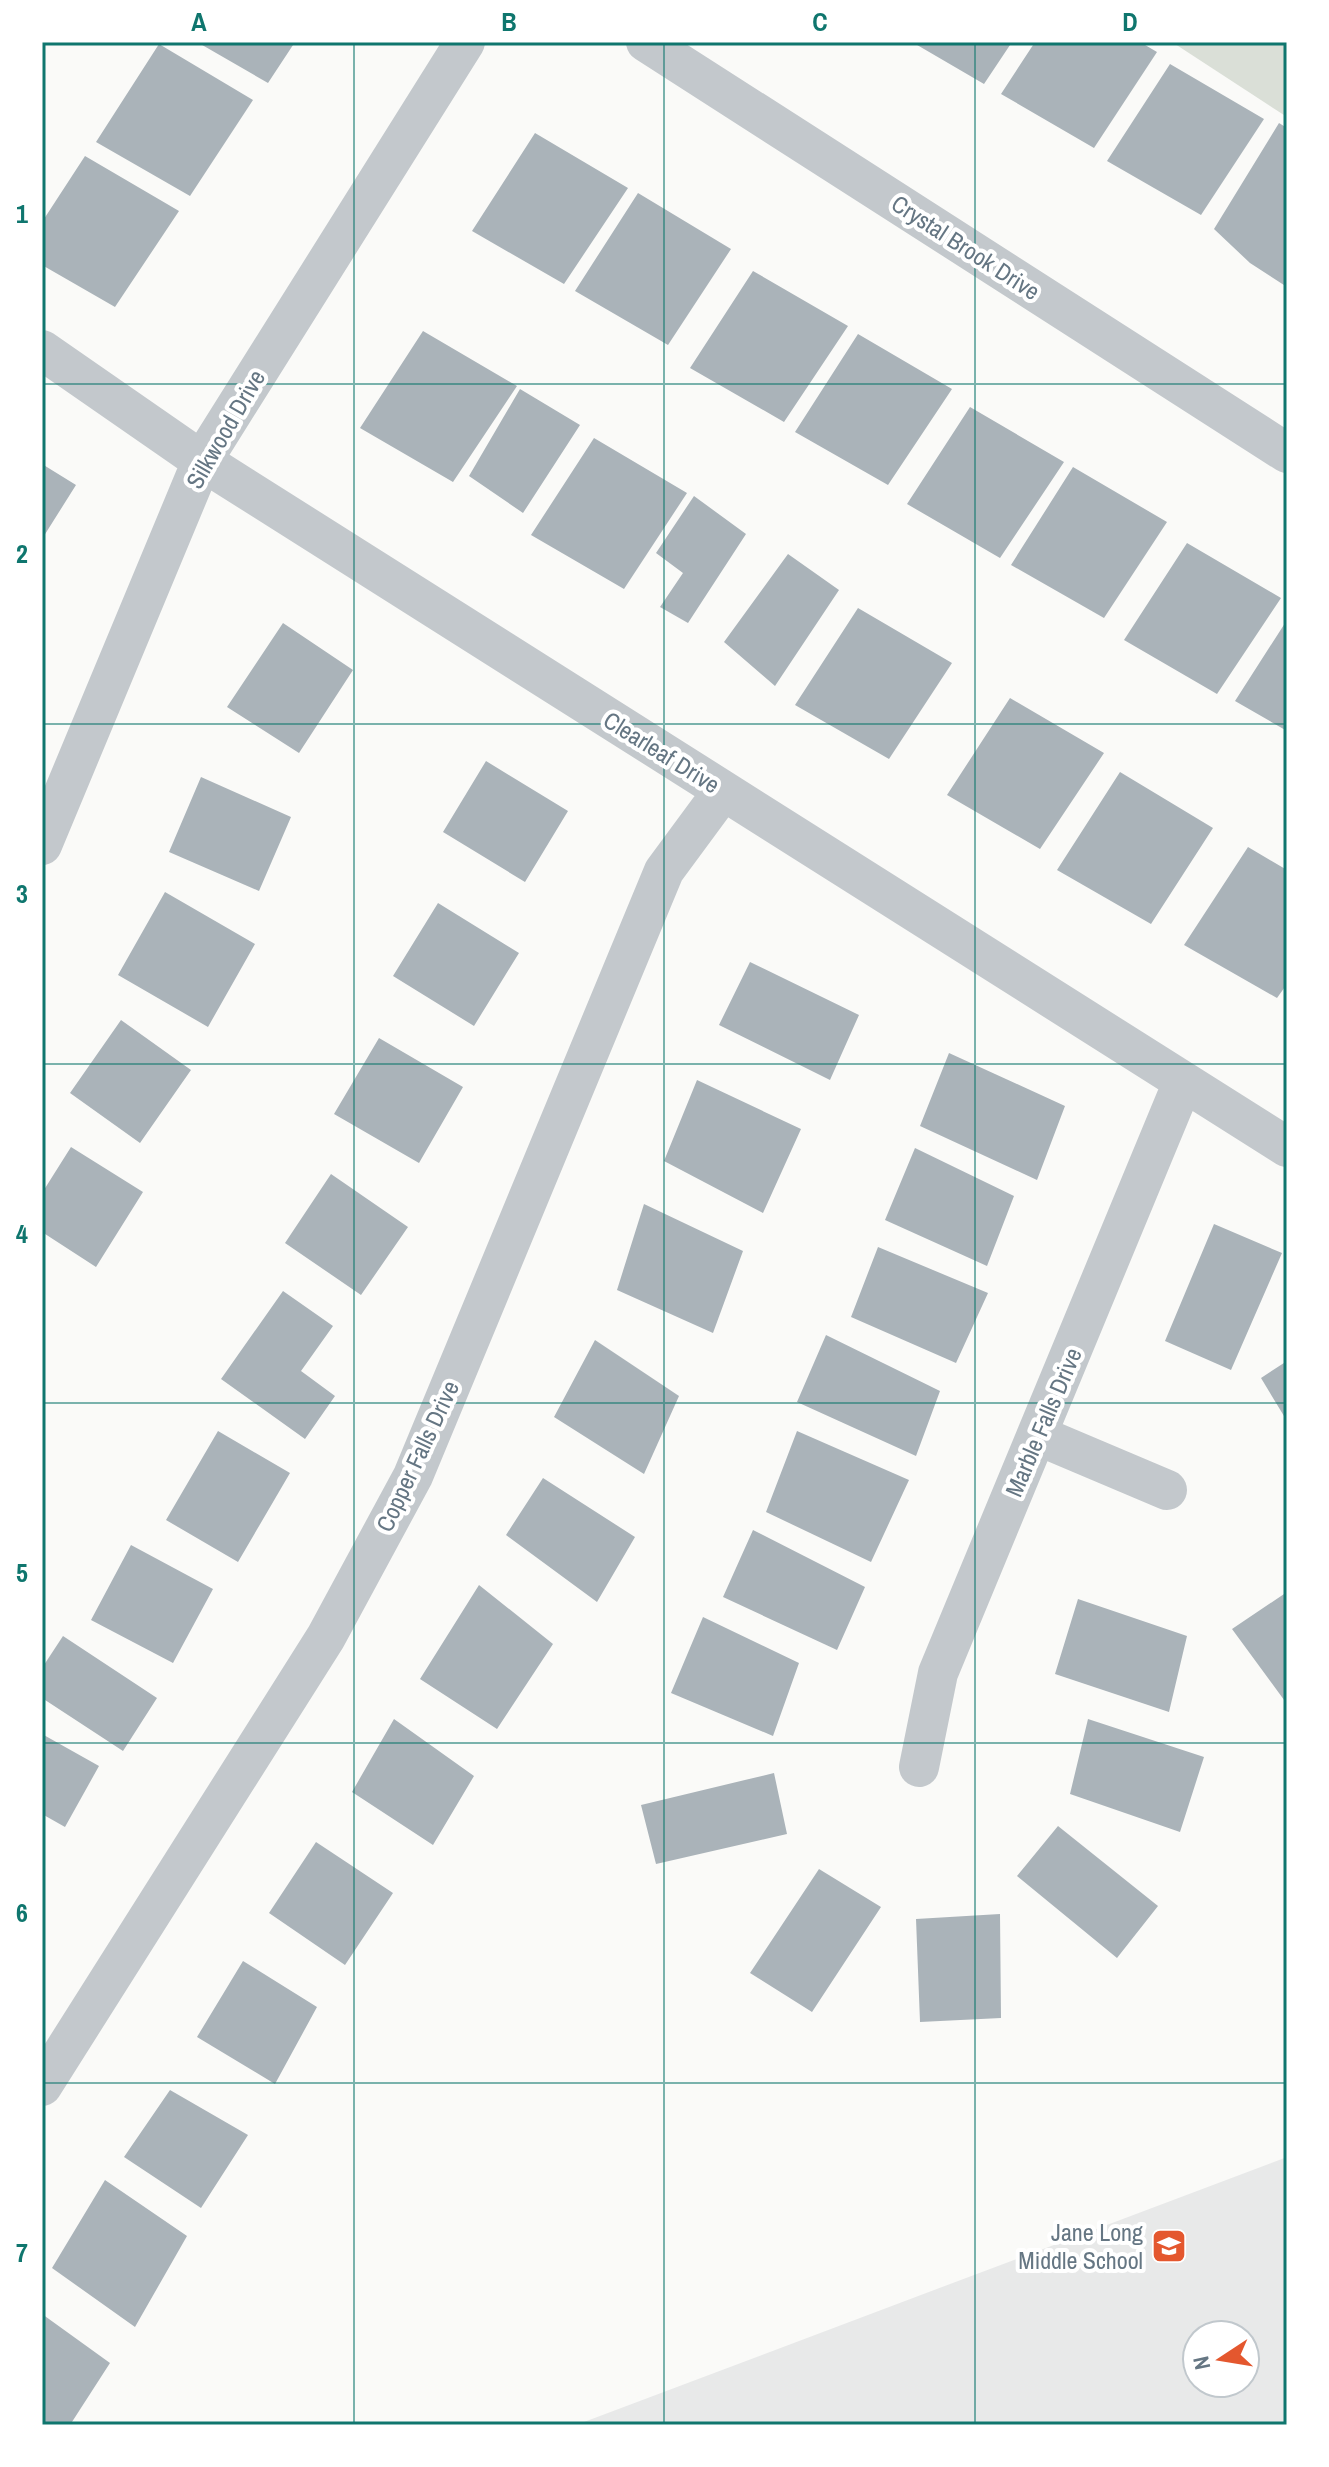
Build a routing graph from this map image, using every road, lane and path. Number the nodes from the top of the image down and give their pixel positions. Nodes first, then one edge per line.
1 (465, 42) edge
2 (646, 42) edge
3 (42, 350) edge
4 (1287, 453) edge
5 (202, 461) junction
6 (723, 791) junction
7 (42, 845) edge
8 (1183, 1082) junction
9 (1287, 1147) edge
10 (1037, 1435) junction
11 (1167, 1490) dead end
12 (919, 1767) dead end
13 (42, 2086) edge

1 - 5 street, Silkwood Drive
2 - 4 street, Crystal Brook Drive
3 - 5 street, Clearleaf Drive
5 - 6 street, Clearleaf Drive
5 - 7 street, Silkwood Drive
6 - 8 street, Clearleaf Drive
6 - 13 street, Copper Falls Drive
8 - 9 street, Clearleaf Drive
8 - 10 street, Marble Falls Drive
10 - 11 street
10 - 12 street, Marble Falls Drive

